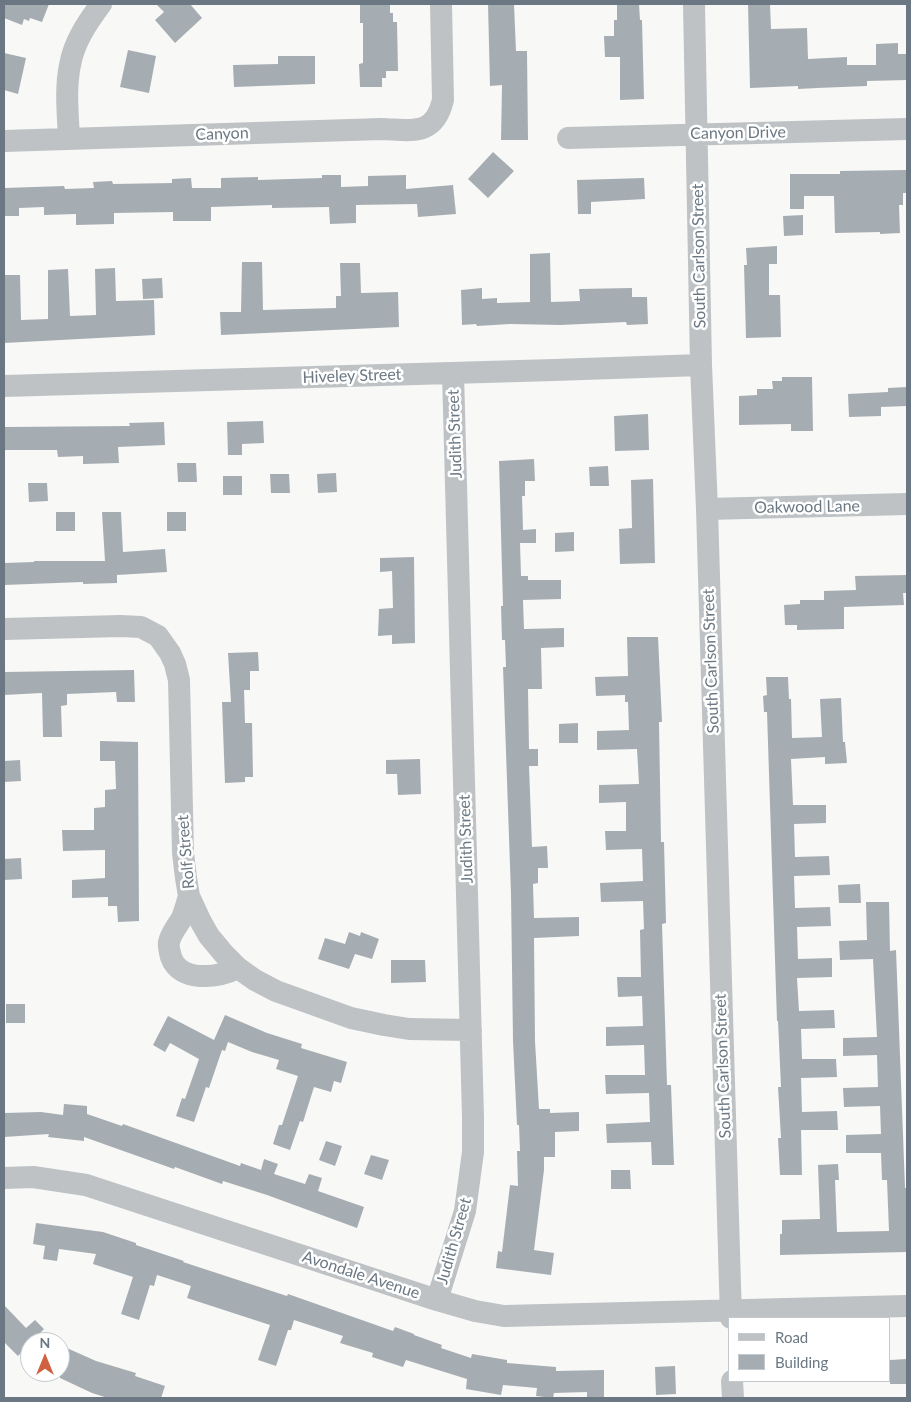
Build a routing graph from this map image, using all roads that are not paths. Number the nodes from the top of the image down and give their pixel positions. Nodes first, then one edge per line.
1 (101, 4) edge
2 (441, 4) edge
3 (694, 4) edge
4 (907, 130) edge
5 (697, 134) junction
6 (568, 138) dead end
7 (69, 139) junction
8 (4, 140) edge
9 (701, 364) junction
10 (453, 373) junction
11 (4, 386) edge
12 (907, 504) edge
13 (707, 509) junction
14 (4, 629) edge
15 (189, 896) junction
16 (238, 968) junction
17 (471, 1030) junction
18 (4, 1178) edge
19 (437, 1300) junction
20 (907, 1306) edge
21 (731, 1315) edge
22 (732, 1382) edge
23 (733, 1398) edge

1 - 7 street
2 - 7 street, Canyon
3 - 5 street, South Carlson Street
4 - 5 street, Canyon Drive
5 - 6 street, Canyon Drive
5 - 9 street, South Carlson Street
7 - 8 street, Canyon
9 - 10 street, Hiveley Street
9 - 13 street, South Carlson Street
10 - 11 street, Hiveley Street
10 - 17 street, Judith Street
12 - 13 street, Oakwood Lane
13 - 21 street, South Carlson Street
14 - 15 street, Rolf Street
15 - 16 street, Rolf Street
15 - 16 street
16 - 17 street, Rolf Street
17 - 19 street, Judith Street
18 - 19 street, Avondale Avenue
19 - 21 street, Avondale Avenue
20 - 21 street, Avondale Avenue
22 - 23 street

